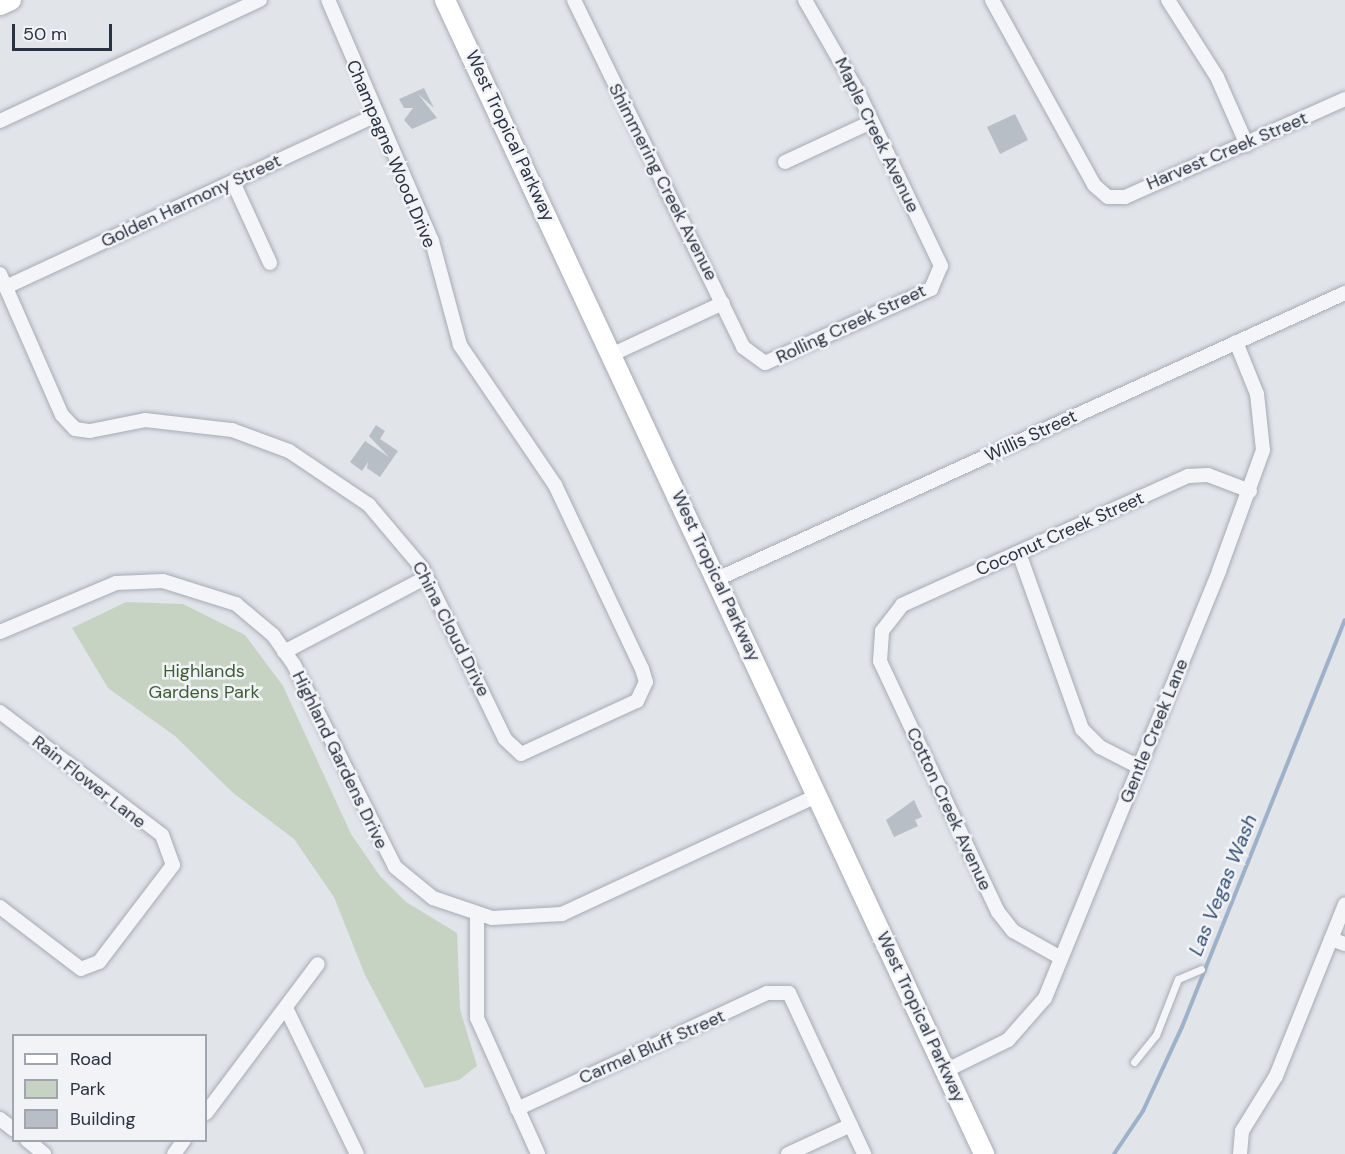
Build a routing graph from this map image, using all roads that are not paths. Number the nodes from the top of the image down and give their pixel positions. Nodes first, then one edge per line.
1 (11, 0) edge
2 (260, 0) edge
3 (327, 0) edge
4 (445, 0) edge
5 (574, 0) edge
6 (805, 0) edge
7 (992, 0) edge
8 (1167, 0) edge
9 (0, 5) edge
10 (1345, 99) edge
11 (376, 115) junction
12 (0, 121) edge
13 (872, 122) junction
14 (1247, 145) junction
15 (785, 162) dead end
16 (233, 182) junction
17 (270, 263) dead end
18 (0, 274) edge
19 (939, 274) joint
20 (6, 287) junction
21 (1345, 293) edge
22 (723, 303) junction
23 (1236, 342) junction
24 (613, 354) junction
25 (756, 361) joint
26 (1250, 492) junction
27 (1019, 553) junction
28 (427, 577) junction
29 (717, 579) junction
30 (882, 631) joint
31 (0, 632) edge
32 (284, 652) junction
33 (0, 712) edge
34 (521, 753) joint
35 (1139, 767) junction
36 (818, 795) junction
37 (1345, 904) edge
38 (0, 907) edge
39 (477, 915) junction
40 (1331, 939) junction
41 (1345, 944) edge
42 (1061, 958) junction
43 (318, 964) dead end
44 (1201, 969) dead end
45 (286, 1008) junction
46 (1134, 1062) dead end
47 (945, 1071) junction
48 (517, 1109) junction
49 (207, 1112) edge
50 (0, 1119) edge
51 (850, 1125) junction
52 (12, 1128) edge
53 (29, 1142) edge
54 (356, 1153) edge
55 (44, 1154) edge
56 (538, 1154) edge
57 (788, 1154) edge
58 (864, 1154) edge
59 (984, 1154) edge
60 (1239, 1154) edge

1 - 9 main road
2 - 12 street
3 - 11 street, Champagne Wood Drive
4 - 24 main road, West Tropical Parkway
5 - 22 street, Shimmering Creek Avenue
6 - 13 street, Maple Creek Avenue
7 - 14 street, Harvest Creek Street
8 - 14 street
10 - 14 street, Harvest Creek Street
11 - 16 street, Golden Harmony Street
11 - 34 street, Champagne Wood Drive
13 - 15 street
13 - 19 street, Maple Creek Avenue
16 - 17 street
16 - 20 street, Golden Harmony Street
18 - 20 street
19 - 25 street, Rolling Creek Street
20 - 28 street, China Cloud Drive
21 - 23 street, Willis Street
22 - 24 street
22 - 25 street, Shimmering Creek Avenue
23 - 26 street, Gentle Creek Lane
23 - 29 street, Willis Street
24 - 29 main road, West Tropical Parkway
26 - 27 street, Coconut Creek Street
26 - 35 street, Gentle Creek Lane
27 - 30 street, Coconut Creek Street
27 - 35 street
28 - 32 street
28 - 34 street, China Cloud Drive
29 - 36 main road, West Tropical Parkway
30 - 42 street, Cotton Creek Avenue
31 - 32 street, Highland Gardens Drive
32 - 39 street, Highland Gardens Drive
33 - 38 street, Rain Flower Lane
35 - 42 street, Gentle Creek Lane
36 - 39 street, Highland Gardens Drive
36 - 47 main road, West Tropical Parkway
37 - 40 street
39 - 48 street
40 - 41 street
40 - 60 street
42 - 47 street, Gentle Creek Lane
43 - 45 street
44 - 46 lane
45 - 49 street
45 - 54 street
47 - 59 main road, West Tropical Parkway
48 - 51 street, Carmel Bluff Street
48 - 56 street
50 - 52 street
51 - 57 street
51 - 58 street
53 - 55 street

